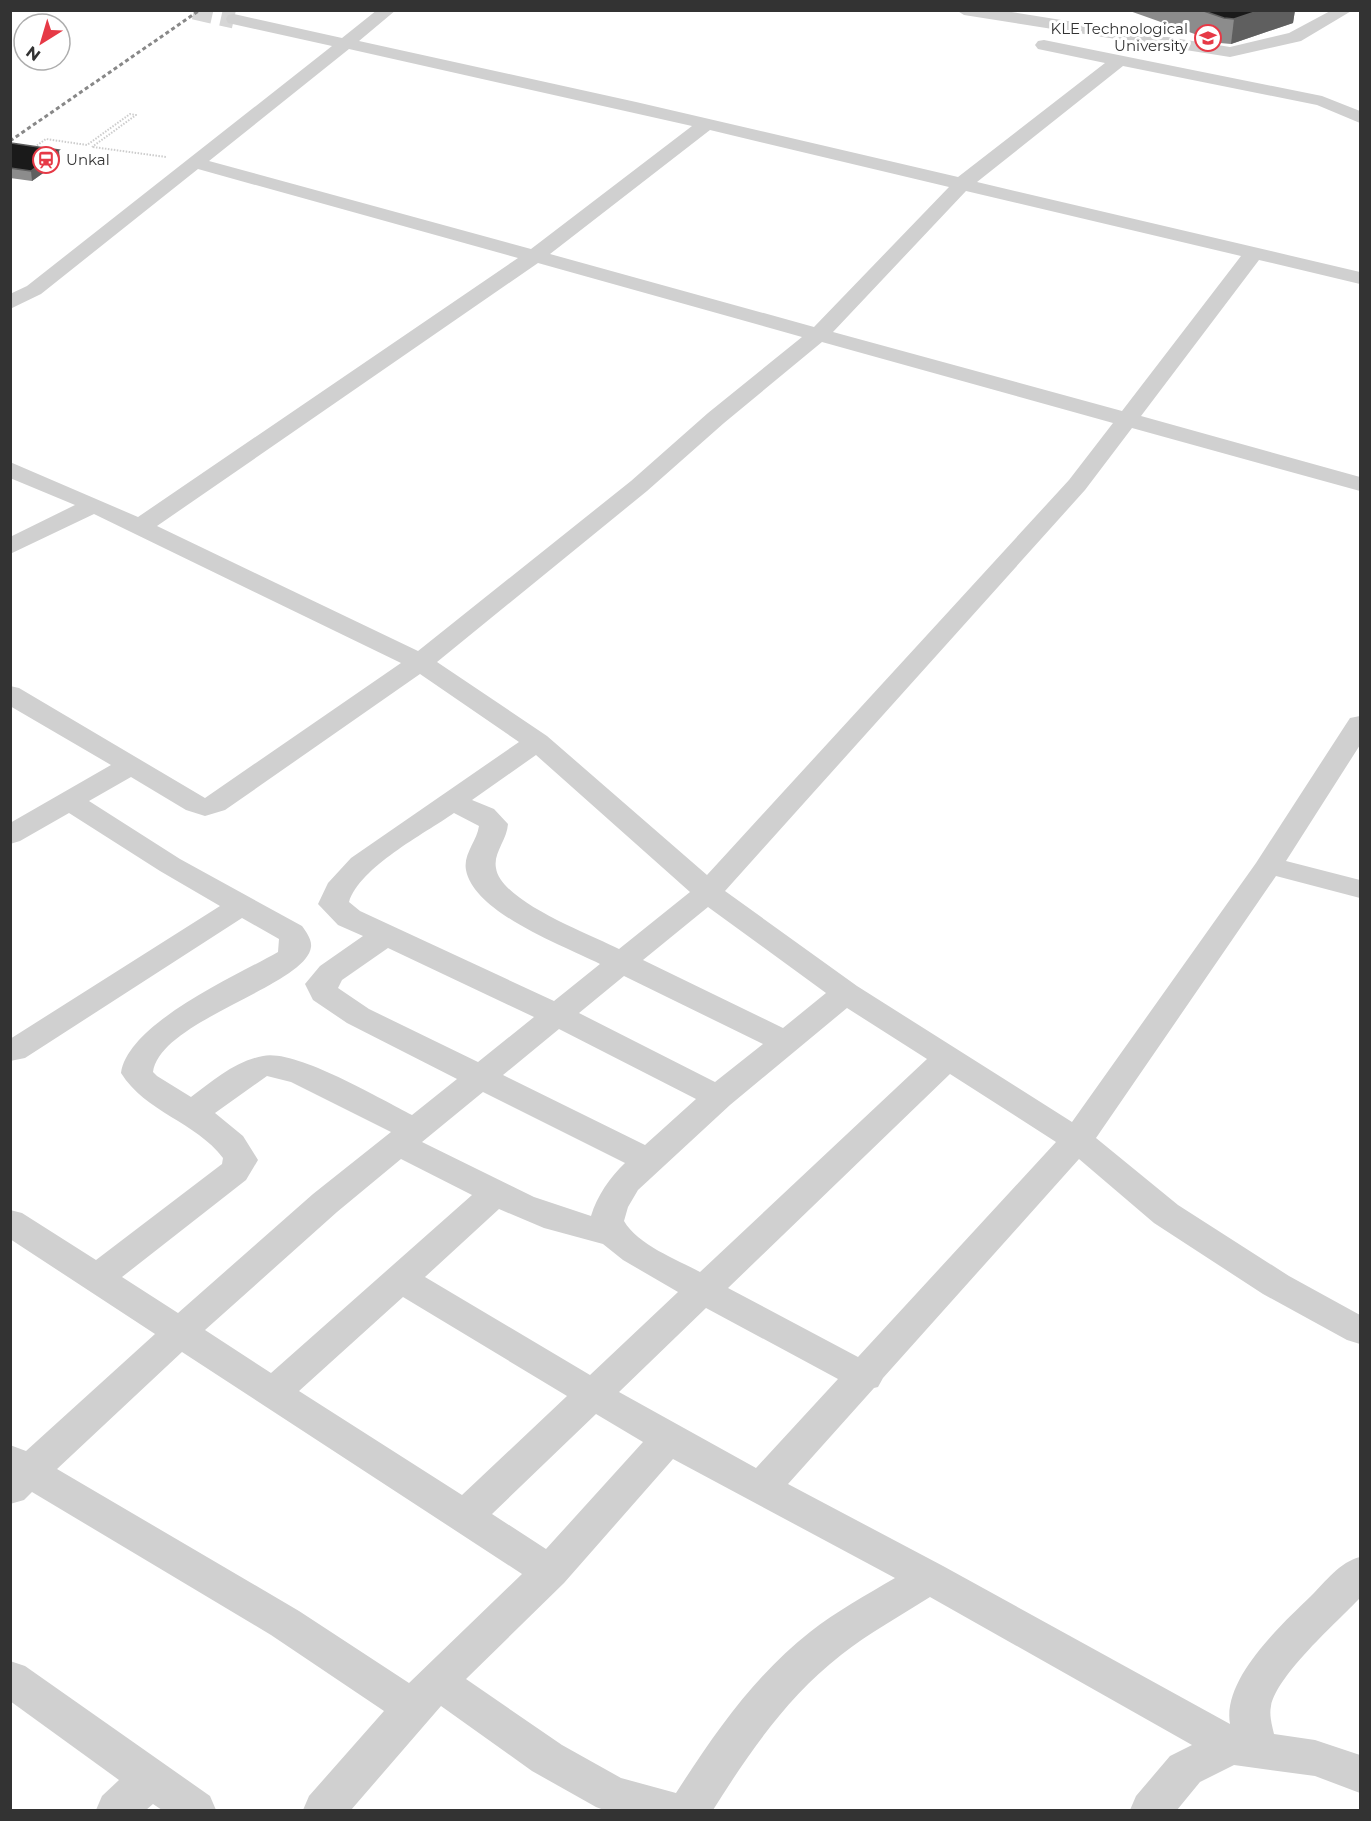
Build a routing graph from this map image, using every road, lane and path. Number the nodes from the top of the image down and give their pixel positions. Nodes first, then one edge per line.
1 (388, 10) edge
2 (964, 10) edge
3 (1346, 10) edge
4 (234, 19) tunnel mouth
5 (346, 42) junction
6 (1044, 45) dead end
7 (1122, 59) junction
8 (1360, 117) edge
9 (706, 124) junction
10 (26, 153) edge
11 (197, 163) junction
12 (962, 184) junction
13 (1255, 252) junction
14 (535, 256) junction
15 (1360, 278) edge
16 (10, 303) edge
17 (819, 334) junction
18 (1125, 421) junction
19 (10, 469) edge
20 (1360, 484) edge
21 (94, 505) junction
22 (139, 527) junction
23 (10, 547) edge
24 (420, 662) junction
25 (10, 694) edge
26 (1360, 724) edge
27 (537, 742) junction
28 (130, 766) junction
29 (69, 801) junction
30 (451, 801) junction
31 (10, 835) edge
32 (1269, 865) junction
33 (1360, 889) edge
34 (708, 892) junction
35 (242, 905) junction
36 (386, 935) junction
37 (621, 963) junction
38 (846, 993) junction
39 (557, 1015) junction
40 (786, 1042) junction
41 (14, 1051) dead end
42 (948, 1057) junction
43 (480, 1077) junction
44 (718, 1097) junction
45 (192, 1113) junction
46 (408, 1137) junction
47 (1077, 1140) junction
48 (649, 1161) junction
49 (496, 1193) junction
50 (10, 1222) edge
51 (615, 1235) junction
52 (97, 1278) junction
53 (401, 1279) junction
54 (704, 1291) junction
55 (1360, 1331) edge
56 (180, 1332) junction
57 (865, 1377) junction
58 (273, 1392) junction
59 (594, 1394) junction
60 (668, 1439) junction
61 (17, 1473) edge
62 (761, 1488) junction
63 (464, 1517) junction
64 (550, 1572) junction
65 (1360, 1573) edge
66 (929, 1577) junction
67 (10, 1678) edge
68 (425, 1694) junction
69 (1245, 1748) junction
70 (1360, 1774) edge
71 (150, 1779) junction
72 (117, 1810) edge
73 (195, 1810) edge
74 (324, 1810) edge
75 (670, 1810) edge
76 (689, 1810) edge
77 (1151, 1810) edge

1 - 5 street
2 - 3 street
4 - 5 street
5 - 9 street
5 - 11 street
6 - 7 street
7 - 8 street
7 - 12 street
9 - 12 street
9 - 14 street
10 - 11 path
11 - 14 street
11 - 16 street
12 - 13 street
12 - 17 street
13 - 15 street
13 - 18 street
14 - 17 street
14 - 22 street
17 - 18 street
17 - 24 street
18 - 20 street
18 - 34 street
19 - 21 street
21 - 22 street
21 - 23 street
22 - 24 street
24 - 27 street
24 - 28 street
25 - 28 street
26 - 32 street
27 - 30 street
27 - 34 street
28 - 29 street
29 - 31 street
29 - 35 street
30 - 36 street
30 - 37 street
32 - 33 street
32 - 47 street
34 - 37 street
34 - 38 street
35 - 41 street
35 - 45 street
36 - 39 street
36 - 43 street
37 - 39 street
37 - 40 street
38 - 40 street
38 - 42 street
39 - 43 street
39 - 44 street
40 - 44 street
42 - 47 street
42 - 54 street
43 - 46 street
43 - 48 street
44 - 48 street
45 - 46 street
45 - 52 street
46 - 49 street
46 - 56 street
47 - 55 street
47 - 57 street
48 - 51 street
49 - 51 street
49 - 53 street
50 - 52 street
51 - 54 street
52 - 56 street
53 - 58 street
53 - 59 street
54 - 57 street
54 - 59 street
56 - 58 street
56 - 61 street
57 - 62 street
58 - 63 street
59 - 60 street
59 - 63 street
60 - 62 street
60 - 64 street
61 - 68 street
62 - 66 street
63 - 64 street
64 - 68 street
65 - 69 street
66 - 69 street
66 - 76 street
67 - 71 street
68 - 74 street
68 - 75 street
69 - 70 street
69 - 77 street
71 - 72 street
71 - 73 street

